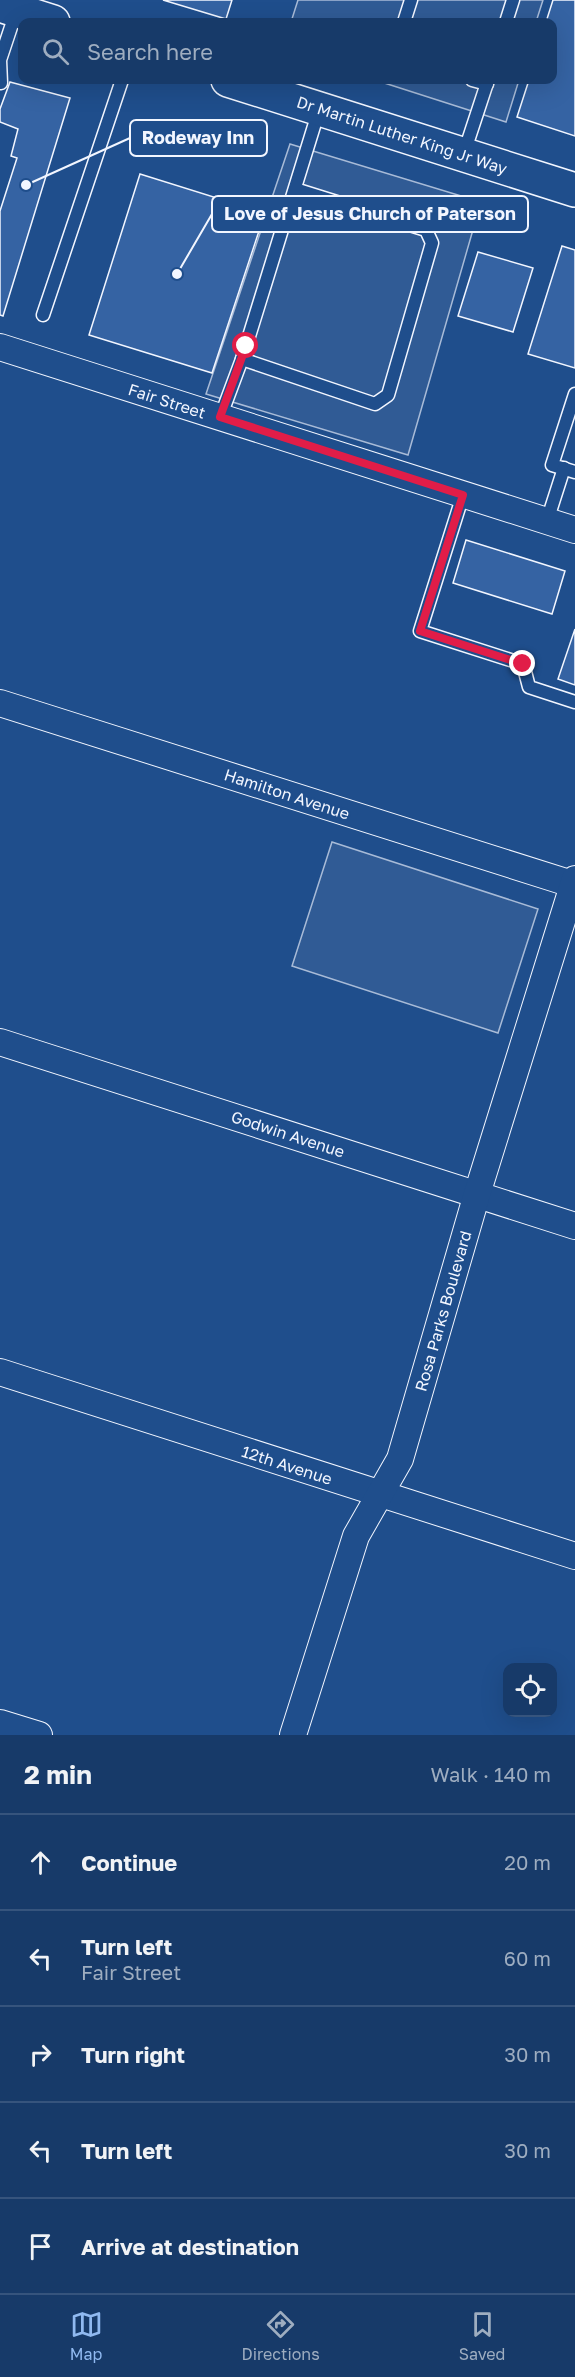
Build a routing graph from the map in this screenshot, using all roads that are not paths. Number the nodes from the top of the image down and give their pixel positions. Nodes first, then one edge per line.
1 (411, 0) edge
2 (513, 0) edge
3 (405, 18) edge
4 (507, 18) edge
5 (18, 32) edge
6 (0, 60) edge
7 (1, 82) edge
8 (121, 84) edge
9 (241, 84) edge
10 (486, 84) edge
11 (319, 108) junction
12 (464, 154) junction
13 (295, 189) junction
14 (575, 190) edge
15 (43, 315) dead end
16 (0, 347) edge
17 (242, 359) junction
18 (575, 394) edge
19 (220, 417) junction
20 (570, 470) edge
21 (463, 495) junction
22 (547, 521) junction
23 (575, 530) edge
24 (575, 702) edge
25 (0, 703) edge
26 (574, 882) edge
27 (0, 1042) edge
28 (477, 1194) junction
29 (575, 1226) edge
30 (0, 1372) edge
31 (381, 1495) junction
32 (575, 1557) edge
33 (0, 1723) edge
34 (39, 1735) edge
35 (293, 1735) edge

1 - 3 lane
2 - 4 lane
5 - 6 lane
6 - 7 lane
8 - 15 lane
9 - 11 main road, Dr Martin Luther King Jr Way
10 - 12 lane
11 - 12 main road, Dr Martin Luther King Jr Way
11 - 13 lane
12 - 14 main road, Dr Martin Luther King Jr Way
13 - 17 lane
13 - 17 lane
16 - 19 street, Fair Street
17 - 19 lane
18 - 20 lane
19 - 21 street, Fair Street
20 - 22 lane
21 - 22 street, Fair Street
21 - 24 lane
22 - 23 street, Fair Street
25 - 26 street, Hamilton Avenue
26 - 28 street, Rosa Parks Boulevard
27 - 28 street, Godwin Avenue
28 - 29 street, Godwin Avenue
28 - 31 street, Rosa Parks Boulevard
30 - 31 street, 12th Avenue
31 - 32 street, 12th Avenue
31 - 35 street, Rosa Parks Boulevard
33 - 34 street

